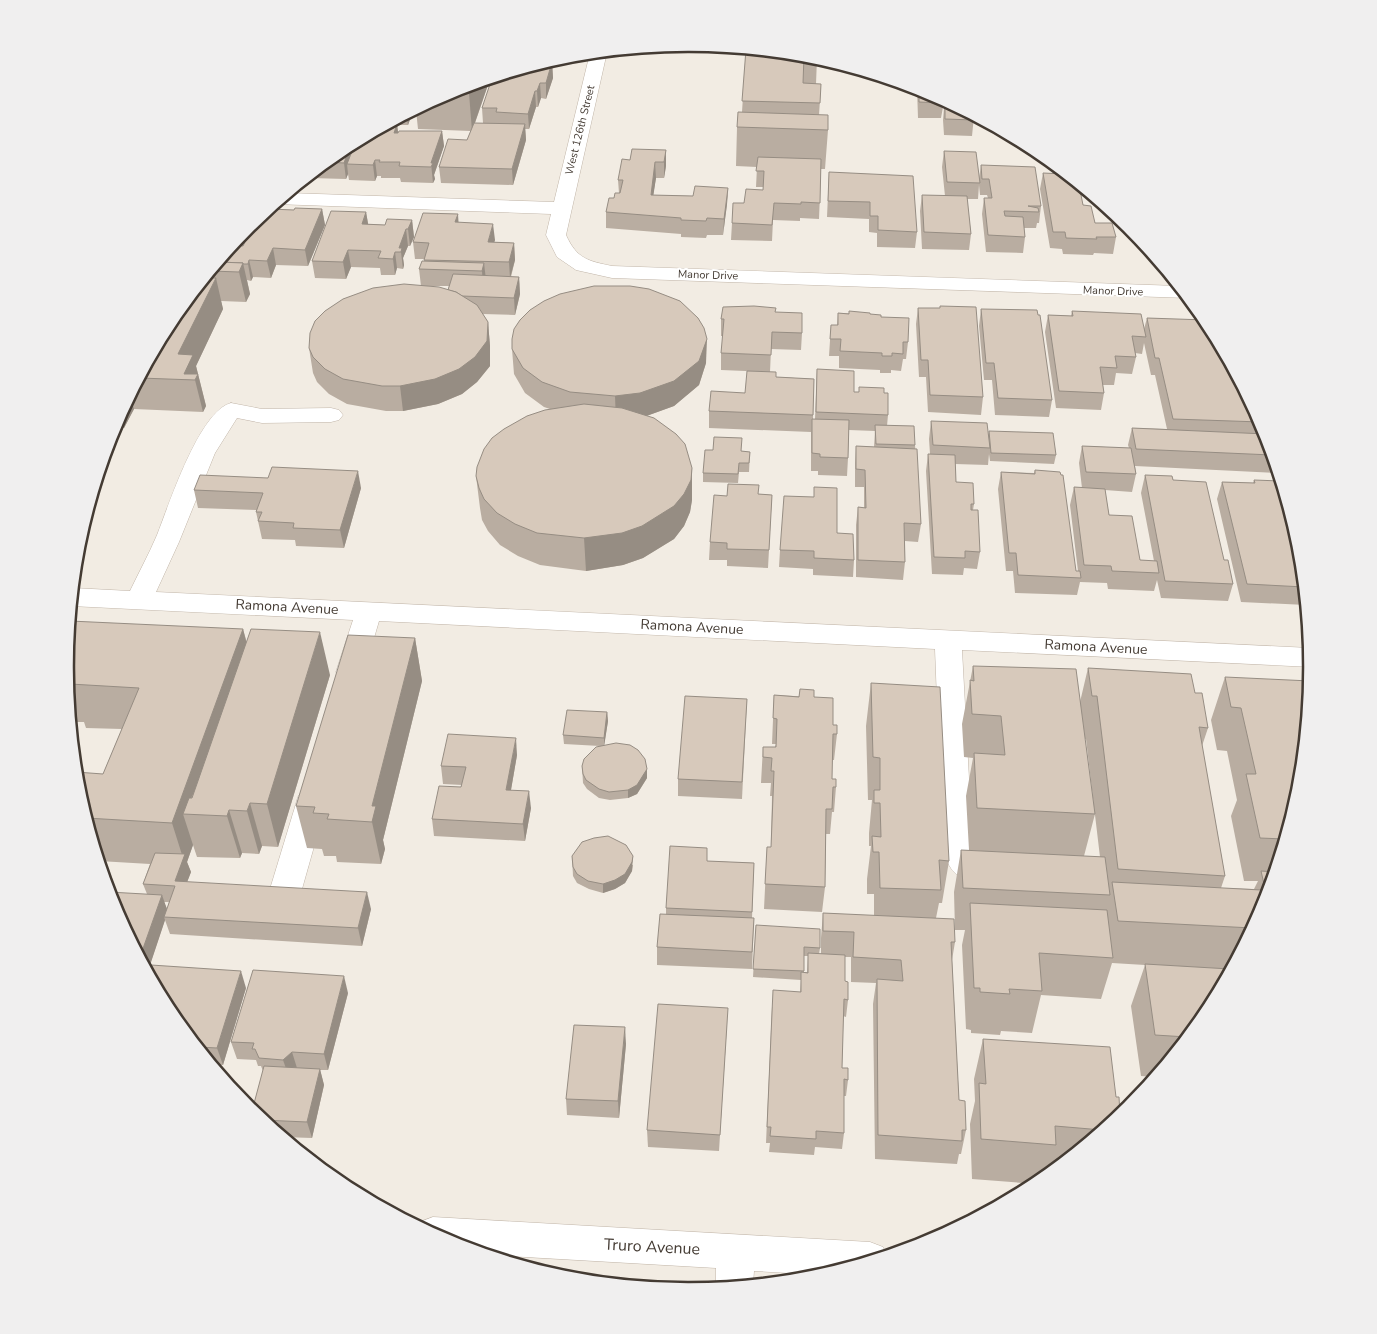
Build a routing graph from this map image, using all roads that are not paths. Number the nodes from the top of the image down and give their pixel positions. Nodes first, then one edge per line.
1 (597, 60) edge
2 (290, 199) edge
3 (561, 208) junction
4 (1176, 294) edge
5 (331, 415) dead end
6 (78, 597) edge
7 (139, 600) junction
8 (368, 611) junction
9 (948, 640) junction
10 (1303, 658) edge
11 (343, 697) edge
12 (320, 774) edge
13 (1017, 878) edge
14 (286, 888) edge
15 (458, 1237) edge
16 (841, 1263) edge
17 (735, 1269) edge

1 - 3 street, West 126th Street
2 - 3 street
3 - 4 street, Manor Drive
5 - 7 street
6 - 7 street, Ramona Avenue
7 - 8 street, Ramona Avenue
8 - 9 street, Ramona Avenue
8 - 11 street
9 - 10 street, Ramona Avenue
9 - 13 street
12 - 14 street
15 - 17 street, Truro Avenue
16 - 17 street, Truro Avenue

